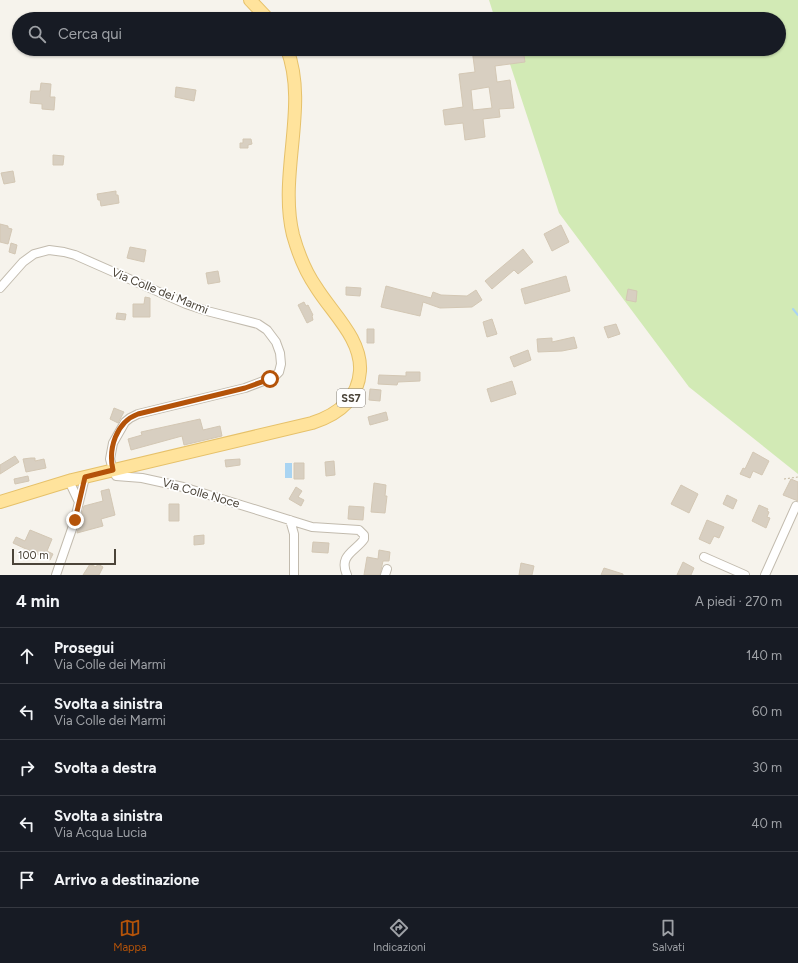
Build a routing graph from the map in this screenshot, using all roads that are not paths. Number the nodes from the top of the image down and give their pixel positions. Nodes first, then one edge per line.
1 (250, 0) edge
2 (261, 12) edge
3 (289, 56) edge
4 (0, 288) edge
5 (113, 470) junction
6 (85, 477) junction
7 (69, 481) junction
8 (0, 502) edge
9 (79, 502) junction
10 (796, 506) dead end
11 (290, 520) junction
12 (704, 557) dead end
13 (56, 575) edge
14 (294, 575) edge
15 (347, 575) edge
16 (745, 575) edge
17 (765, 575) edge

1 - 2 main road
3 - 5 main road, SS7
4 - 5 street, Via Colle dei Marmi
5 - 6 main road, SS7
5 - 11 street, Via Colle Noce
6 - 7 main road, SS7
6 - 9 street
7 - 8 main road, SS7
7 - 9 street
9 - 13 street
10 - 17 street
11 - 14 street
11 - 15 street, Via Colle Noce
12 - 16 street

